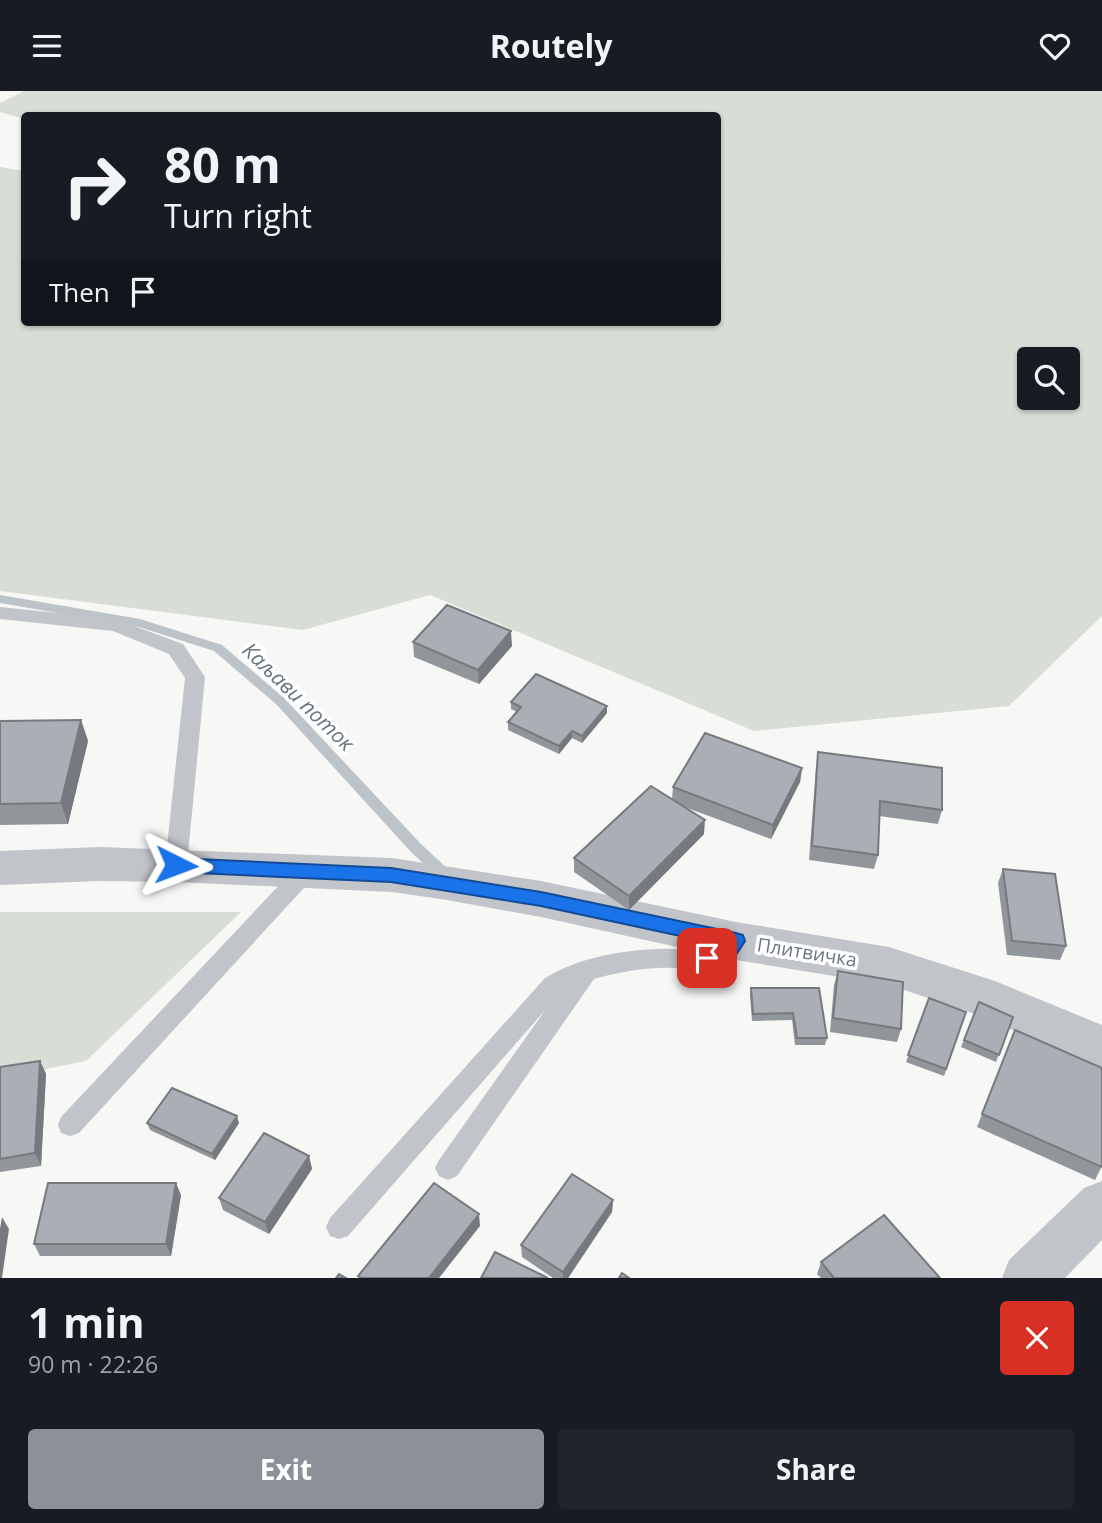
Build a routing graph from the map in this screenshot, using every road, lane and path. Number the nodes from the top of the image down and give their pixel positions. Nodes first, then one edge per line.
1 (0, 613) edge
2 (176, 865) junction
3 (0, 867) edge
4 (306, 871) junction
5 (736, 941) junction
6 (586, 971) junction
7 (1102, 1047) edge
8 (70, 1125) dead end
9 (448, 1168) dead end
10 (1102, 1205) edge
11 (339, 1227) dead end
12 (1028, 1278) edge

1 - 2 lane
2 - 3 street, Плитвичка
2 - 4 street, Плитвичка
4 - 5 street, Плитвичка
4 - 8 lane
5 - 6 lane
5 - 7 street, Плитвичка
6 - 9 lane
6 - 11 lane
10 - 12 street

